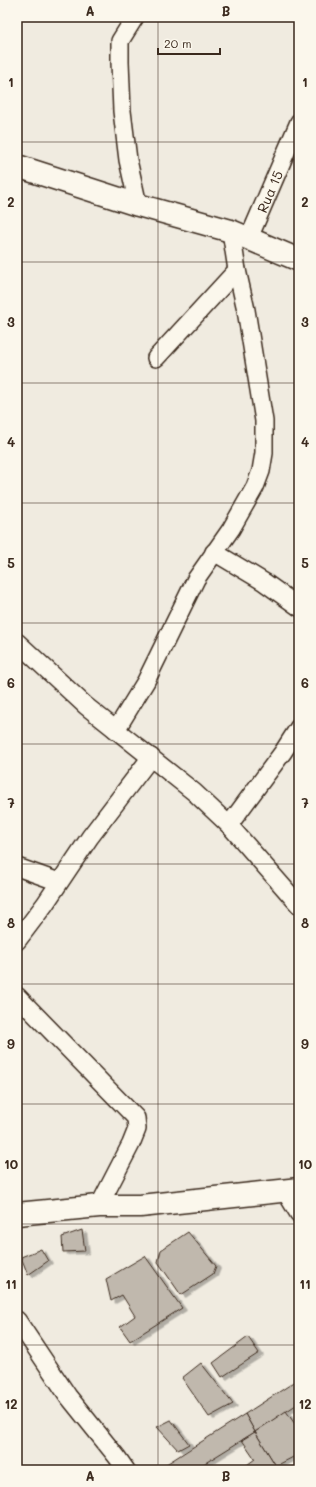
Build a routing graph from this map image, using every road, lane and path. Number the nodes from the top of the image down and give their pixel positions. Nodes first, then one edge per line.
1 (135, 17) edge
2 (299, 122) edge
3 (17, 166) edge
4 (138, 205) junction
5 (240, 235) junction
6 (299, 260) edge
7 (237, 270) junction
8 (156, 358) dead end
9 (214, 552) junction
10 (299, 606) edge
11 (17, 642) edge
12 (299, 727) edge
13 (116, 730) junction
14 (151, 757) junction
15 (229, 825) junction
16 (17, 867) edge
17 (60, 882) junction
18 (299, 905) edge
19 (17, 941) edge
20 (17, 996) edge
21 (292, 1190) edge
22 (99, 1206) junction
23 (17, 1214) edge
24 (299, 1214) edge
25 (17, 1320) edge
26 (126, 1470) edge

1 - 4 street
2 - 5 street, Rua 15
3 - 4 street
4 - 5 street
5 - 6 street
5 - 7 street
7 - 8 street
7 - 9 street
9 - 10 street
9 - 13 street
11 - 13 street
12 - 15 street
13 - 14 street
14 - 15 street
14 - 17 street
15 - 18 street
16 - 17 street
17 - 19 street
20 - 22 street
21 - 22 street
21 - 24 street
22 - 23 street
25 - 26 street

